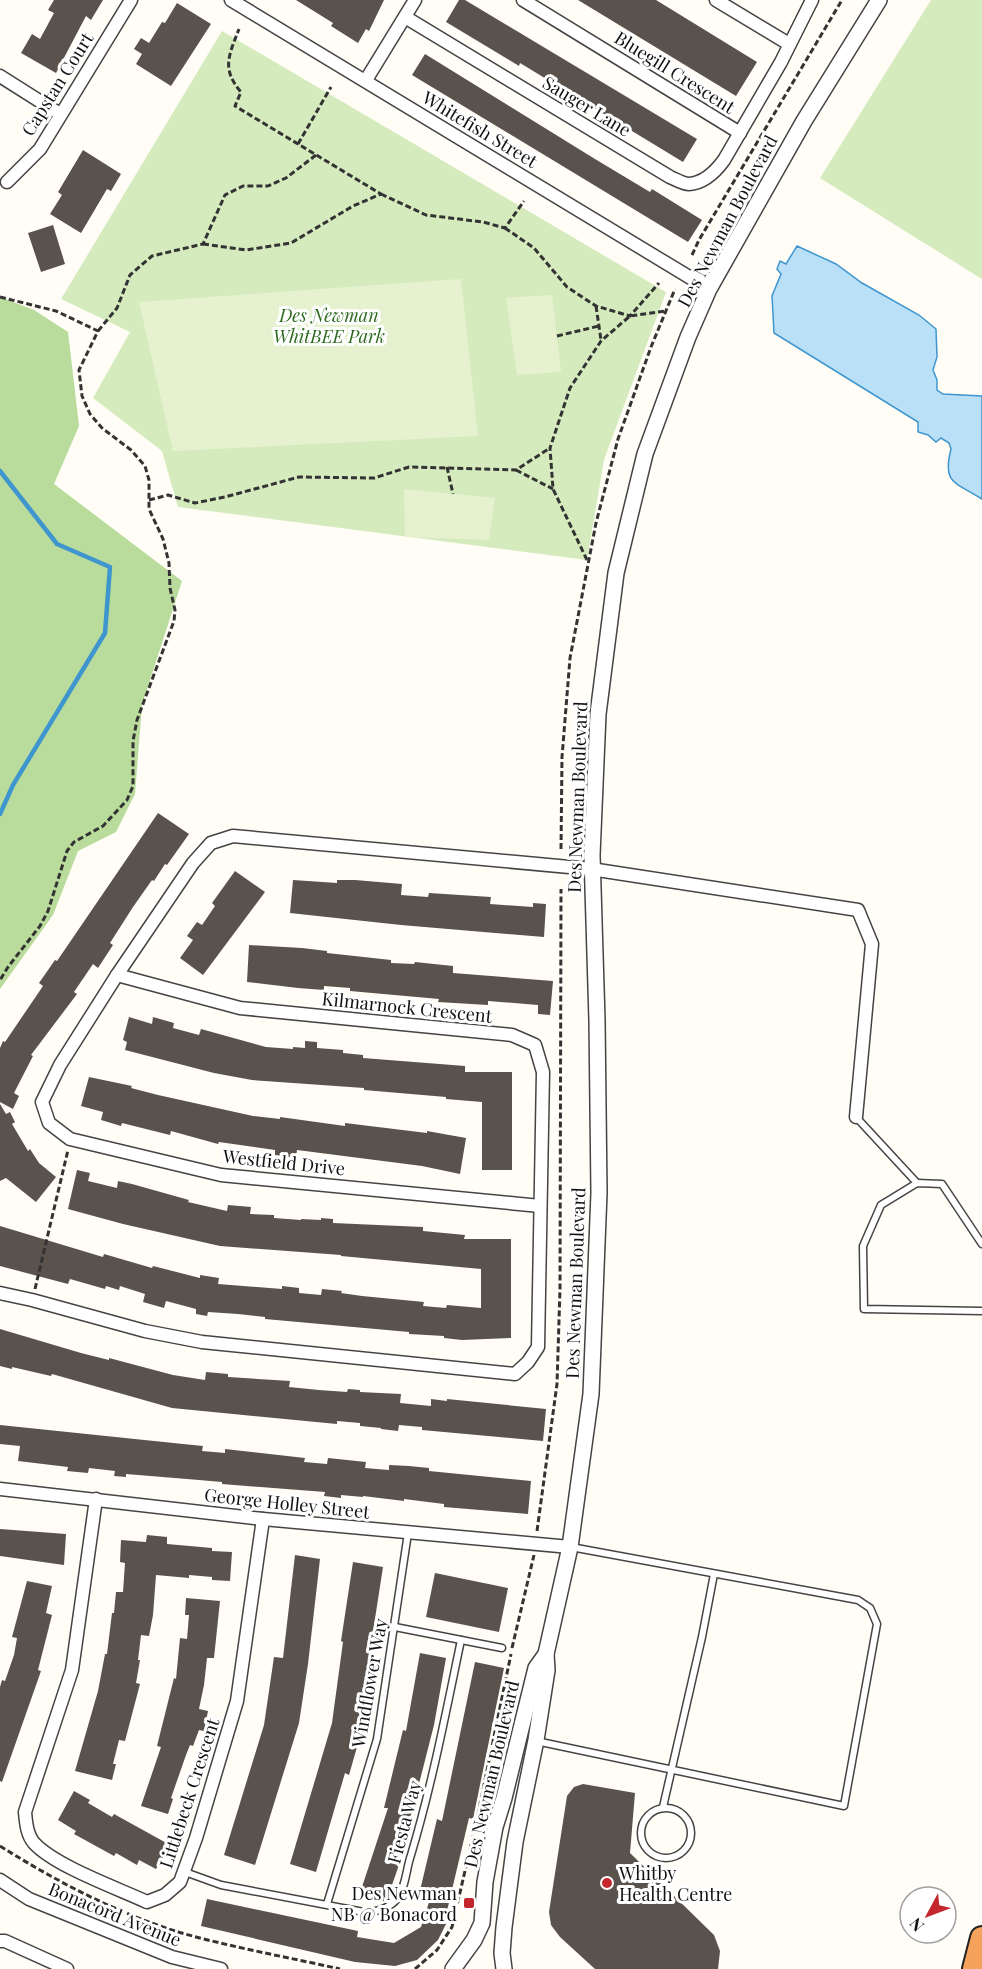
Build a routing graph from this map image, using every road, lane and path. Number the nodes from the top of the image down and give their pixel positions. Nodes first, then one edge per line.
1 (131, 0) edge
2 (231, 0) edge
3 (415, 0) edge
4 (523, 0) edge
5 (716, 0) edge
6 (812, 0) edge
7 (842, 0) edge
8 (879, 0) edge
9 (405, 17) junction
10 (239, 29) dead end
11 (789, 44) junction
12 (0, 76) edge
13 (366, 80) junction
14 (331, 87) dead end
15 (60, 114) junction
16 (740, 133) junction
17 (298, 144) junction
18 (316, 155) junction
19 (7, 182) dead end
20 (381, 194) junction
21 (524, 201) dead end
22 (505, 228) junction
23 (203, 244) junction
24 (692, 255) dead end
25 (659, 283) dead end
26 (675, 289) dead end
27 (709, 289) junction
28 (0, 297) edge
29 (596, 306) junction
30 (666, 311) junction
31 (630, 316) junction
32 (599, 326) junction
33 (98, 331) junction
34 (557, 336) dead end
35 (601, 341) junction
36 (550, 448) junction
37 (447, 467) junction
38 (516, 470) junction
39 (553, 489) junction
40 (453, 494) dead end
41 (149, 500) junction
42 (587, 560) dead end
43 (561, 849) dead end
44 (591, 869) junction
45 (561, 889) dead end
46 (117, 975) junction
47 (0, 980) edge
48 (856, 1117) joint
49 (70, 1139) junction
50 (917, 1183) junction
51 (540, 1206) junction
52 (982, 1244) edge
53 (0, 1293) edge
54 (32, 1300) junction
55 (982, 1311) edge
56 (0, 1489) edge
57 (96, 1499) junction
58 (263, 1519) junction
59 (538, 1526) dead end
60 (408, 1533) junction
61 (570, 1547) junction
62 (531, 1568) dead end
63 (714, 1574) junction
64 (395, 1627) junction
65 (461, 1640) junction
66 (502, 1648) dead end
67 (546, 1654) junction
68 (536, 1740) junction
69 (672, 1769) junction
70 (663, 1807) junction
71 (0, 1846) edge
72 (185, 1872) junction
73 (0, 1880) edge
74 (327, 1904) junction
75 (982, 1938) edge
76 (0, 1941) edge
77 (67, 1969) edge
78 (221, 1969) edge
79 (340, 1969) edge
80 (416, 1969) edge
81 (453, 1969) edge
82 (504, 1969) edge
83 (974, 1969) edge

1 - 15 street, Capstan Court
2 - 13 street, Whitefish Street
3 - 9 street
4 - 16 street, Bluegill Crescent
5 - 11 street
6 - 11 street, Bluegill Crescent
7 - 24 path
8 - 27 street, Des Newman Boulevard
9 - 13 street
9 - 16 street, Sauger Lane
10 - 17 path
11 - 16 street, Bluegill Crescent
12 - 15 street
13 - 27 street, Whitefish Street
14 - 17 path
15 - 19 street, Capstan Court
17 - 18 path
18 - 20 path
18 - 23 path
20 - 22 path
20 - 23 path
21 - 22 path
22 - 29 path
23 - 33 path
25 - 31 path
26 - 30 path
27 - 44 street, Des Newman Boulevard
28 - 33 path
29 - 31 path
29 - 32 path
30 - 31 path
30 - 43 path
31 - 35 path
32 - 34 path
32 - 35 path
33 - 41 path
35 - 36 path
36 - 38 path
36 - 39 path
37 - 38 path
37 - 40 path
37 - 41 path
38 - 39 path
39 - 42 path
41 - 47 path
44 - 46 street, Westfield Drive
44 - 48 street, Westfield Drive
44 - 61 street, Des Newman Boulevard
45 - 59 path
46 - 49 street, Westfield Drive
46 - 51 street, Kilmarnock Crescent
48 - 50 lane
49 - 51 street, Westfield Drive
49 - 54 path
50 - 52 lane
50 - 55 lane
51 - 54 street
53 - 54 street
56 - 57 street, George Holley Street
57 - 58 street, George Holley Street
57 - 72 street, Littlebeck Crescent
58 - 60 street, George Holley Street
58 - 72 street, Littlebeck Crescent
60 - 61 street, George Holley Street
60 - 64 lane, Windflower Way
61 - 63 lane
61 - 67 street, Des Newman Boulevard
62 - 80 path
63 - 69 lane
63 - 69 lane
64 - 65 lane
64 - 74 lane, Windflower Way
65 - 66 lane
65 - 74 lane, Fiesta Way
67 - 68 street, Des Newman Boulevard
67 - 81 street, Des Newman Boulevard
68 - 69 lane
68 - 82 street, Des Newman Boulevard
69 - 70 lane
70 - 70 lane
71 - 79 path
72 - 74 lane, Fiesta Way
73 - 78 street, Bonacord Avenue
75 - 83 highway
76 - 77 street

